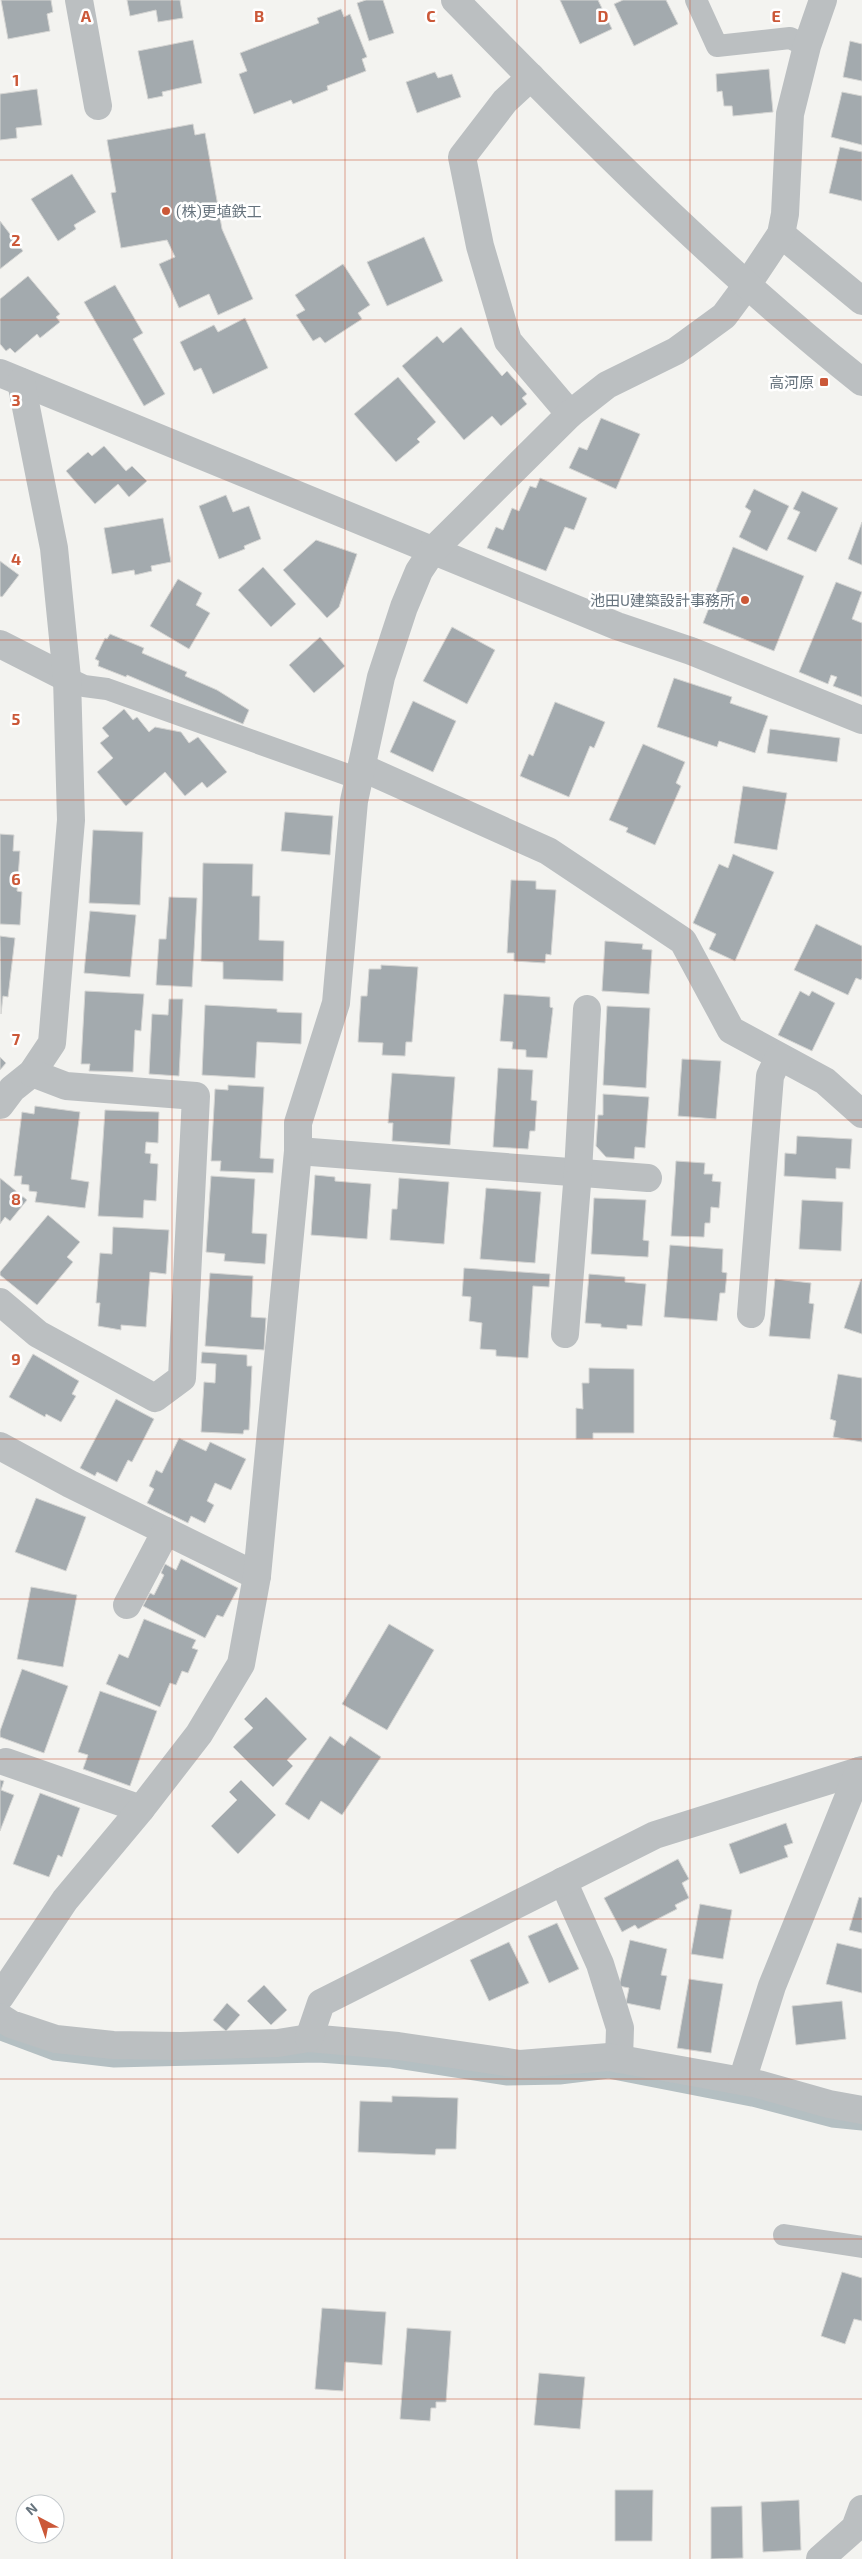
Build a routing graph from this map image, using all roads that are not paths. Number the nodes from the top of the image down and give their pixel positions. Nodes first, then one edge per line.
1 (78, 0) edge
2 (455, 0) edge
3 (696, 0) edge
4 (823, 0) edge
5 (807, 46) junction
6 (531, 77) junction
7 (98, 106) dead end
8 (781, 234) junction
9 (747, 285) junction
10 (862, 301) edge
11 (11, 377) edge
12 (862, 382) edge
13 (570, 414) junction
14 (433, 550) junction
15 (0, 644) edge
16 (67, 678) junction
17 (862, 720) edge
18 (361, 773) junction
19 (587, 1009) dead end
20 (779, 1058) junction
21 (32, 1073) junction
22 (0, 1104) edge
23 (862, 1114) edge
24 (298, 1151) junction
25 (578, 1172) junction
26 (648, 1178) dead end
27 (0, 1302) edge
28 (751, 1314) dead end
29 (566, 1334) dead end
30 (0, 1446) edge
31 (166, 1531) junction
32 (257, 1576) junction
33 (127, 1605) dead end
34 (6, 1762) dead end
35 (860, 1770) edge
36 (141, 1809) junction
37 (563, 1881) junction
38 (0, 1997) edge
39 (0, 2017) edge
40 (309, 2038) junction
41 (619, 2059) junction
42 (742, 2081) junction
43 (862, 2110) edge
44 (784, 2235) dead end
45 (862, 2247) edge
46 (862, 2509) edge
47 (820, 2559) edge

1 - 7 street
2 - 6 street
3 - 5 lane
4 - 5 street
5 - 8 street
6 - 9 street
6 - 13 street
8 - 9 street
8 - 10 street
9 - 12 street
9 - 13 street
11 - 14 street
11 - 16 street
13 - 14 street
14 - 17 street
14 - 18 street
15 - 16 street
16 - 18 lane
16 - 21 street
18 - 20 street
18 - 24 street
19 - 25 street
20 - 23 street
20 - 28 street
21 - 22 street
21 - 27 street
24 - 25 street
24 - 32 street
25 - 26 street
25 - 29 street
30 - 31 street
31 - 32 street
31 - 33 street
32 - 36 street
34 - 36 street
35 - 37 street
35 - 42 street
36 - 38 street
37 - 40 street
37 - 41 street
39 - 40 street
40 - 41 street
41 - 42 street
42 - 43 street
44 - 45 lane
46 - 47 street

